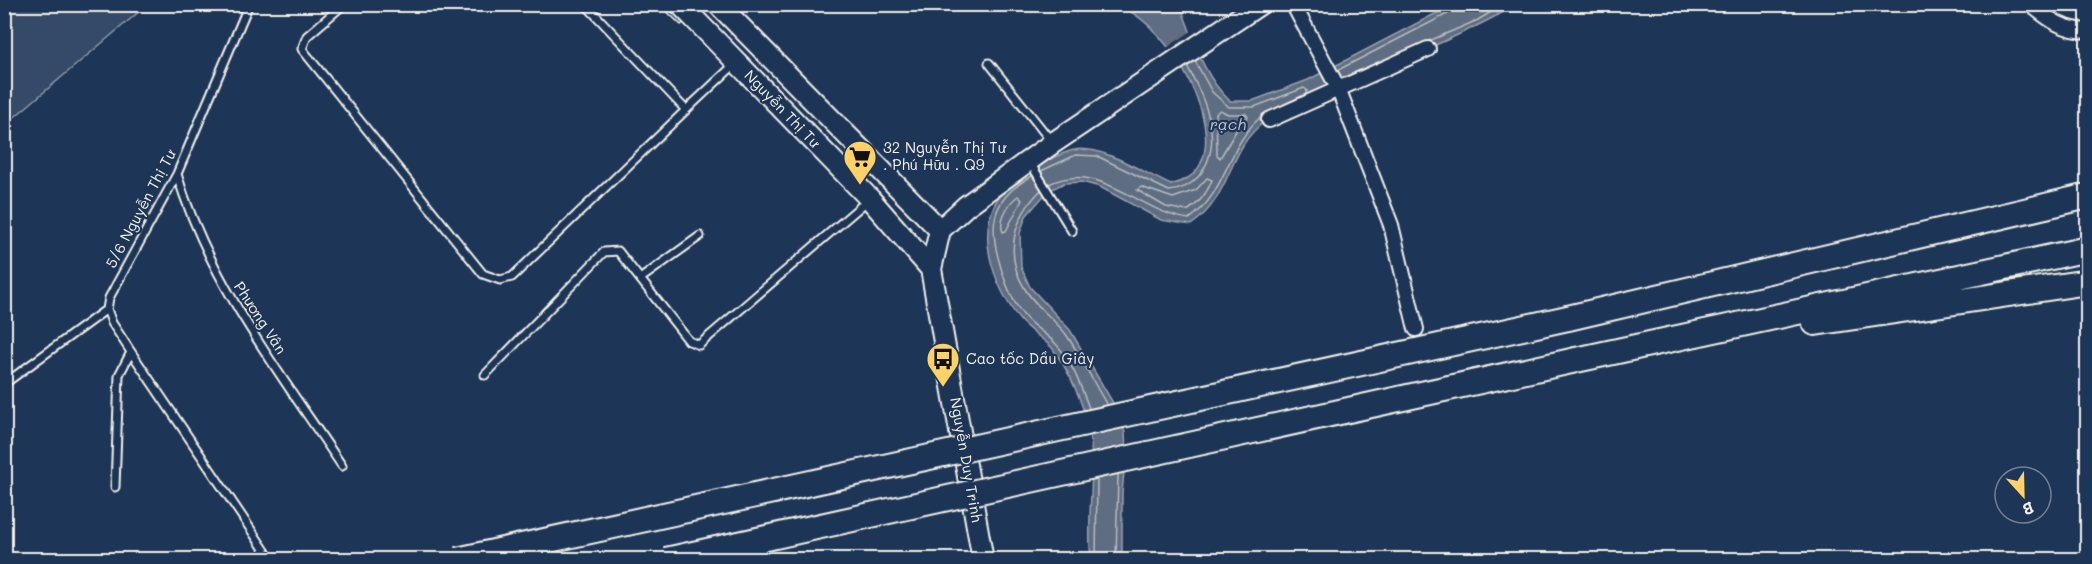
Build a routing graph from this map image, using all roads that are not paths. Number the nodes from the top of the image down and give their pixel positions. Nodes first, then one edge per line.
1 (249, 4) edge
2 (344, 4) edge
3 (585, 4) edge
4 (680, 4) edge
5 (718, 4) edge
6 (1260, 4) edge
7 (1293, 4) edge
8 (2034, 7) dead end
9 (2088, 31) edge
10 (1428, 50) dead end
11 (737, 63) junction
12 (989, 63) dead end
13 (1338, 89) junction
14 (686, 110) junction
15 (1269, 120) dead end
16 (1053, 142) junction
17 (1028, 160) junction
18 (177, 174) junction
19 (2088, 196) edge
20 (870, 199) junction
21 (2088, 206) edge
22 (940, 230) junction
23 (1072, 231) dead end
24 (700, 236) dead end
25 (2088, 249) edge
26 (932, 268) junction
27 (640, 279) junction
28 (2088, 282) edge
29 (107, 309) junction
30 (1568, 318) junction
31 (1416, 329) dead end
32 (131, 352) junction
33 (1576, 360) junction
34 (485, 375) dead end
35 (4, 384) edge
36 (342, 466) dead end
37 (115, 487) dead end
38 (266, 552) dead end
39 (457, 560) edge
40 (666, 560) edge
41 (983, 560) edge

1 - 18 lane, 5/6 Nguyễn Thị Tư
2 - 14 lane
3 - 14 lane
4 - 11 main road, Nguyễn Thị Tư
5 - 22 main road, Nguyễn Thị Tư
6 - 16 main road
7 - 13 street
8 - 9 street
10 - 13 street
11 - 14 lane
11 - 20 main road, Nguyễn Thị Tư
12 - 16 lane
13 - 15 street
13 - 31 street
16 - 17 main road
17 - 22 main road
17 - 23 lane
18 - 29 lane, 5/6 Nguyễn Thị Tư
18 - 36 lane, Phương Vân
19 - 30 highway
20 - 26 main road, Nguyễn Thị Tư
20 - 27 lane
21 - 30 highway
22 - 26 main road, Nguyễn Duy Trinh
24 - 27 lane
25 - 33 highway
26 - 41 main road, Nguyễn Duy Trinh
27 - 34 lane
28 - 33 highway
29 - 32 lane
29 - 35 lane
30 - 39 highway, bridge
32 - 37 lane
32 - 38 lane
33 - 40 highway, bridge

